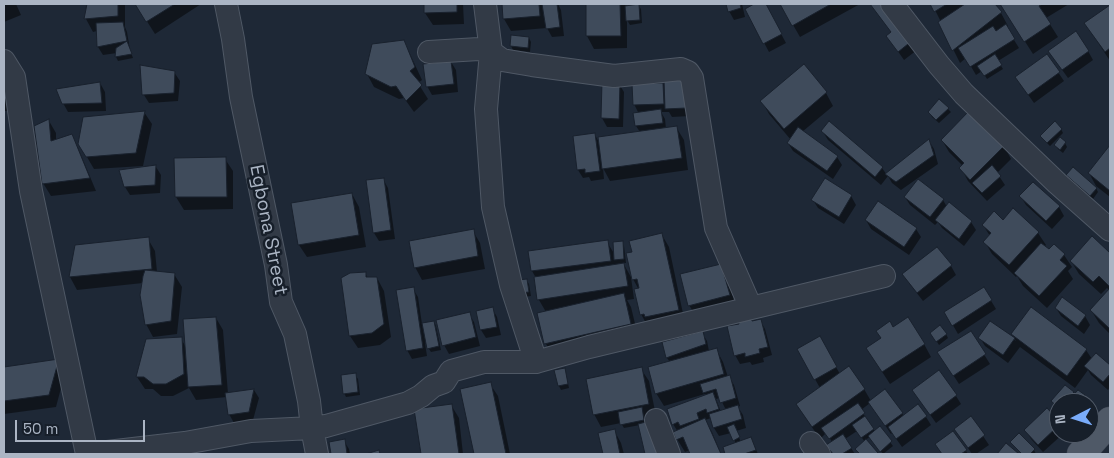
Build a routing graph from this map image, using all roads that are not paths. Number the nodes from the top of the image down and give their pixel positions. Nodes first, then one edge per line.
1 (226, 4) edge
2 (485, 4) edge
3 (892, 4) edge
4 (429, 52) dead end
5 (491, 52) junction
6 (4, 61) edge
7 (1110, 230) edge
8 (884, 276) dead end
9 (751, 308) junction
10 (536, 362) junction
11 (656, 420) dead end
12 (1110, 421) edge
13 (312, 428) junction
14 (89, 454) edge
15 (317, 454) edge
16 (669, 454) edge
17 (1081, 454) edge

1 - 13 street, Egbona Street
2 - 5 street
3 - 7 street
4 - 5 street
5 - 9 street
5 - 10 street
6 - 14 street
8 - 9 street
9 - 10 street
10 - 13 street
11 - 16 street
12 - 17 main road
13 - 14 street
13 - 15 street, Egbona Street

